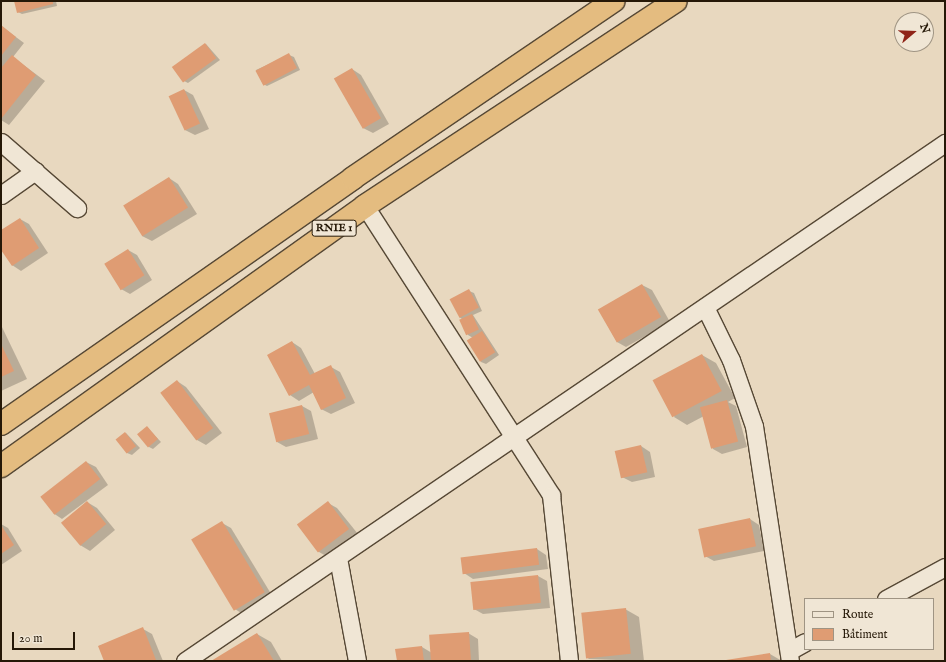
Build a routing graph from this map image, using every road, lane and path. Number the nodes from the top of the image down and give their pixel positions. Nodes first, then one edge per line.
1 (613, 1) edge
2 (676, 1) edge
3 (1, 142) edge
4 (945, 143) edge
5 (35, 171) junction
6 (1, 195) edge
7 (365, 206) junction
8 (77, 208) dead end
9 (705, 307) junction
10 (1, 424) edge
11 (514, 437) junction
12 (1, 466) edge
13 (338, 558) junction
14 (945, 567) edge
15 (888, 598) edge
16 (804, 643) edge
17 (789, 656) edge
18 (185, 661) edge
19 (357, 661) edge
20 (569, 661) edge

1 - 10 highway, RNIE 1
2 - 7 highway, RNIE 1
3 - 5 street
4 - 9 street
5 - 6 street
5 - 8 street
7 - 11 street
7 - 12 highway, RNIE 1
9 - 11 street
9 - 17 street
11 - 13 street
11 - 20 street
13 - 18 street
13 - 19 street
14 - 15 street
16 - 17 street

